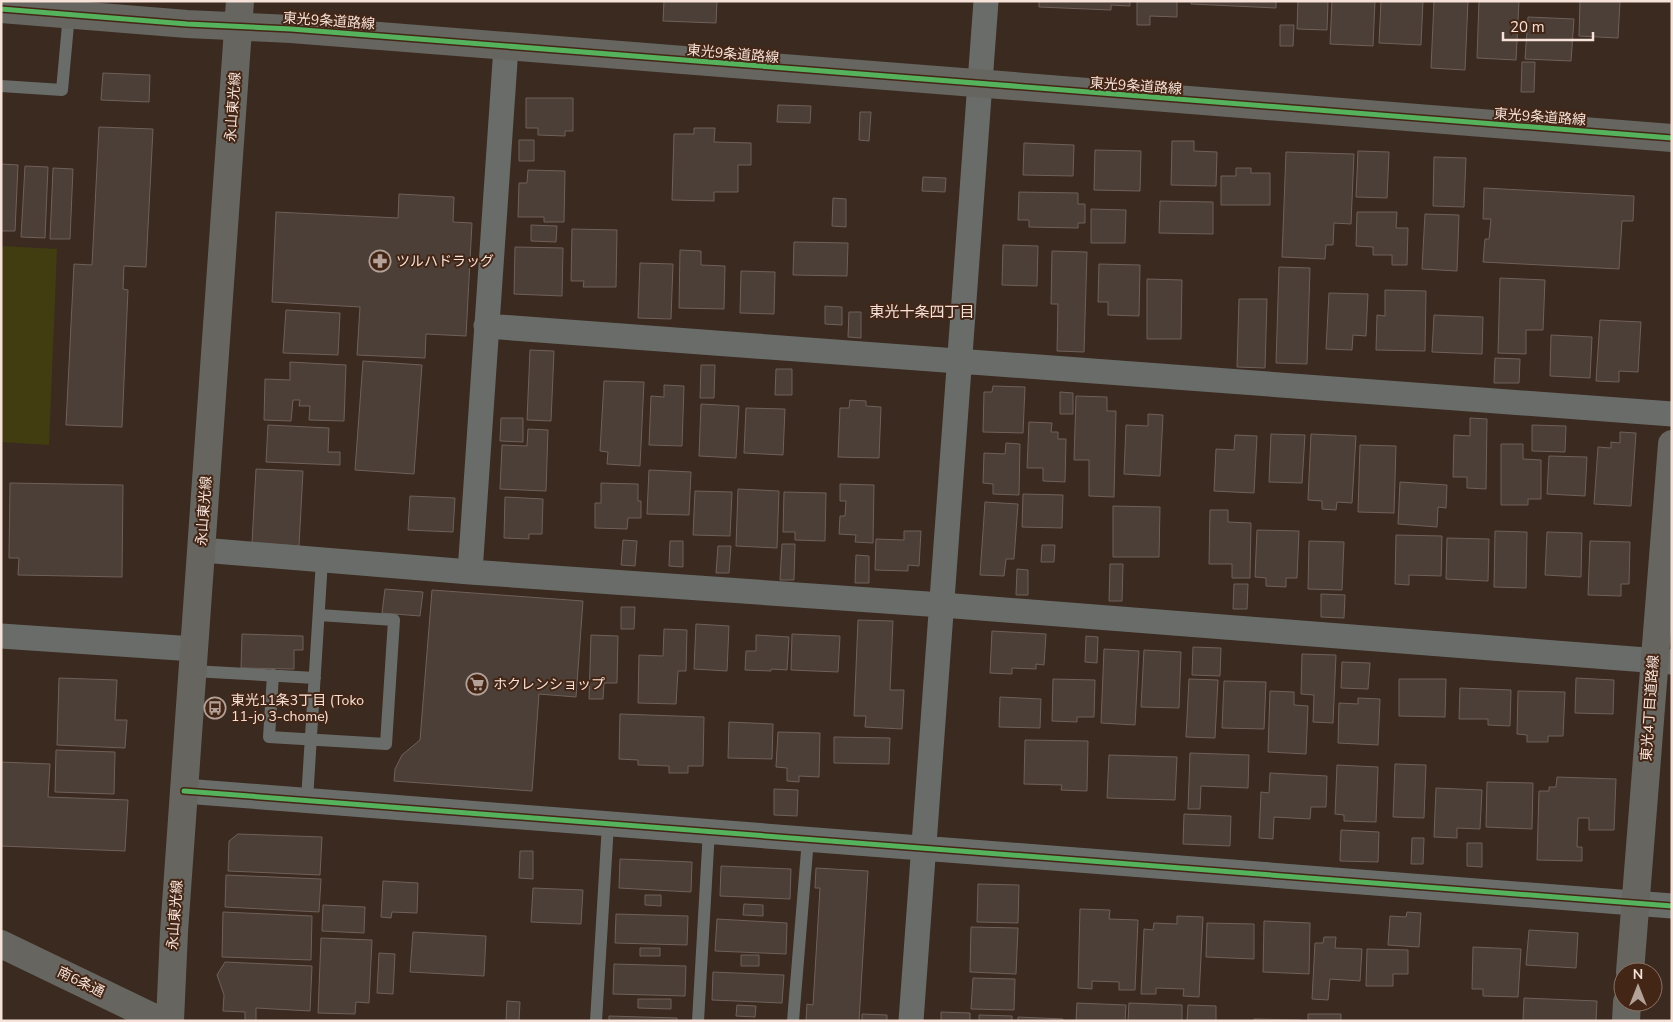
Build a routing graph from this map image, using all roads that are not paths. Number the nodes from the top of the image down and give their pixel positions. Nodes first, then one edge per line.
1 (986, 1) edge
2 (1, 9) edge
3 (69, 14) junction
4 (239, 14) edge
5 (506, 47) junction
6 (980, 85) junction
7 (1, 86) edge
8 (1672, 138) edge
9 (486, 326) junction
10 (959, 362) junction
11 (1672, 414) edge
12 (1672, 444) edge
13 (1670, 488) edge
14 (202, 550) junction
15 (322, 560) junction
16 (470, 572) junction
17 (942, 605) junction
18 (319, 615) junction
19 (1, 636) edge
20 (194, 660) junction
21 (1663, 661) edge
22 (273, 675) junction
23 (315, 678) junction
24 (311, 740) junction
25 (184, 791) junction
26 (307, 800) junction
27 (608, 824) junction
28 (709, 830) junction
29 (808, 839) junction
30 (924, 848) junction
31 (1635, 903) junction
32 (1672, 906) edge
33 (1, 944) edge
34 (1631, 962) edge
35 (161, 1021) edge
36 (170, 1021) edge
37 (596, 1021) edge
38 (698, 1021) edge
39 (793, 1021) edge
40 (911, 1021) edge

1 - 6 street
2 - 3 street, 東光9条道路線
3 - 4 street, 東光9条道路線
3 - 7 lane
4 - 5 street, 東光9条道路線
4 - 14 street, 永山東光線
5 - 6 street, 東光9条道路線
5 - 9 street
6 - 8 street, 東光9条道路線
6 - 10 street
9 - 10 street
9 - 16 street
10 - 11 street
10 - 17 street
12 - 13 street, 東光4丁目道路線
13 - 21 street, 東光4丁目道路線
14 - 15 street
14 - 20 street, 永山東光線
15 - 16 street
15 - 18 lane
16 - 17 street
17 - 21 street
17 - 30 street
18 - 23 lane
18 - 24 lane
19 - 20 street
20 - 22 lane
20 - 25 street, 永山東光線
21 - 31 street, 東光4丁目道路線
22 - 23 lane
22 - 24 lane
23 - 24 lane
24 - 26 lane
25 - 26 street
25 - 36 street, 永山東光線
26 - 27 street
27 - 28 street
27 - 37 lane
28 - 29 street
28 - 38 lane
29 - 30 street
29 - 39 lane
30 - 31 street
30 - 40 street
31 - 32 street
31 - 34 street, 東光4丁目道路線
33 - 35 street, 南6条通

